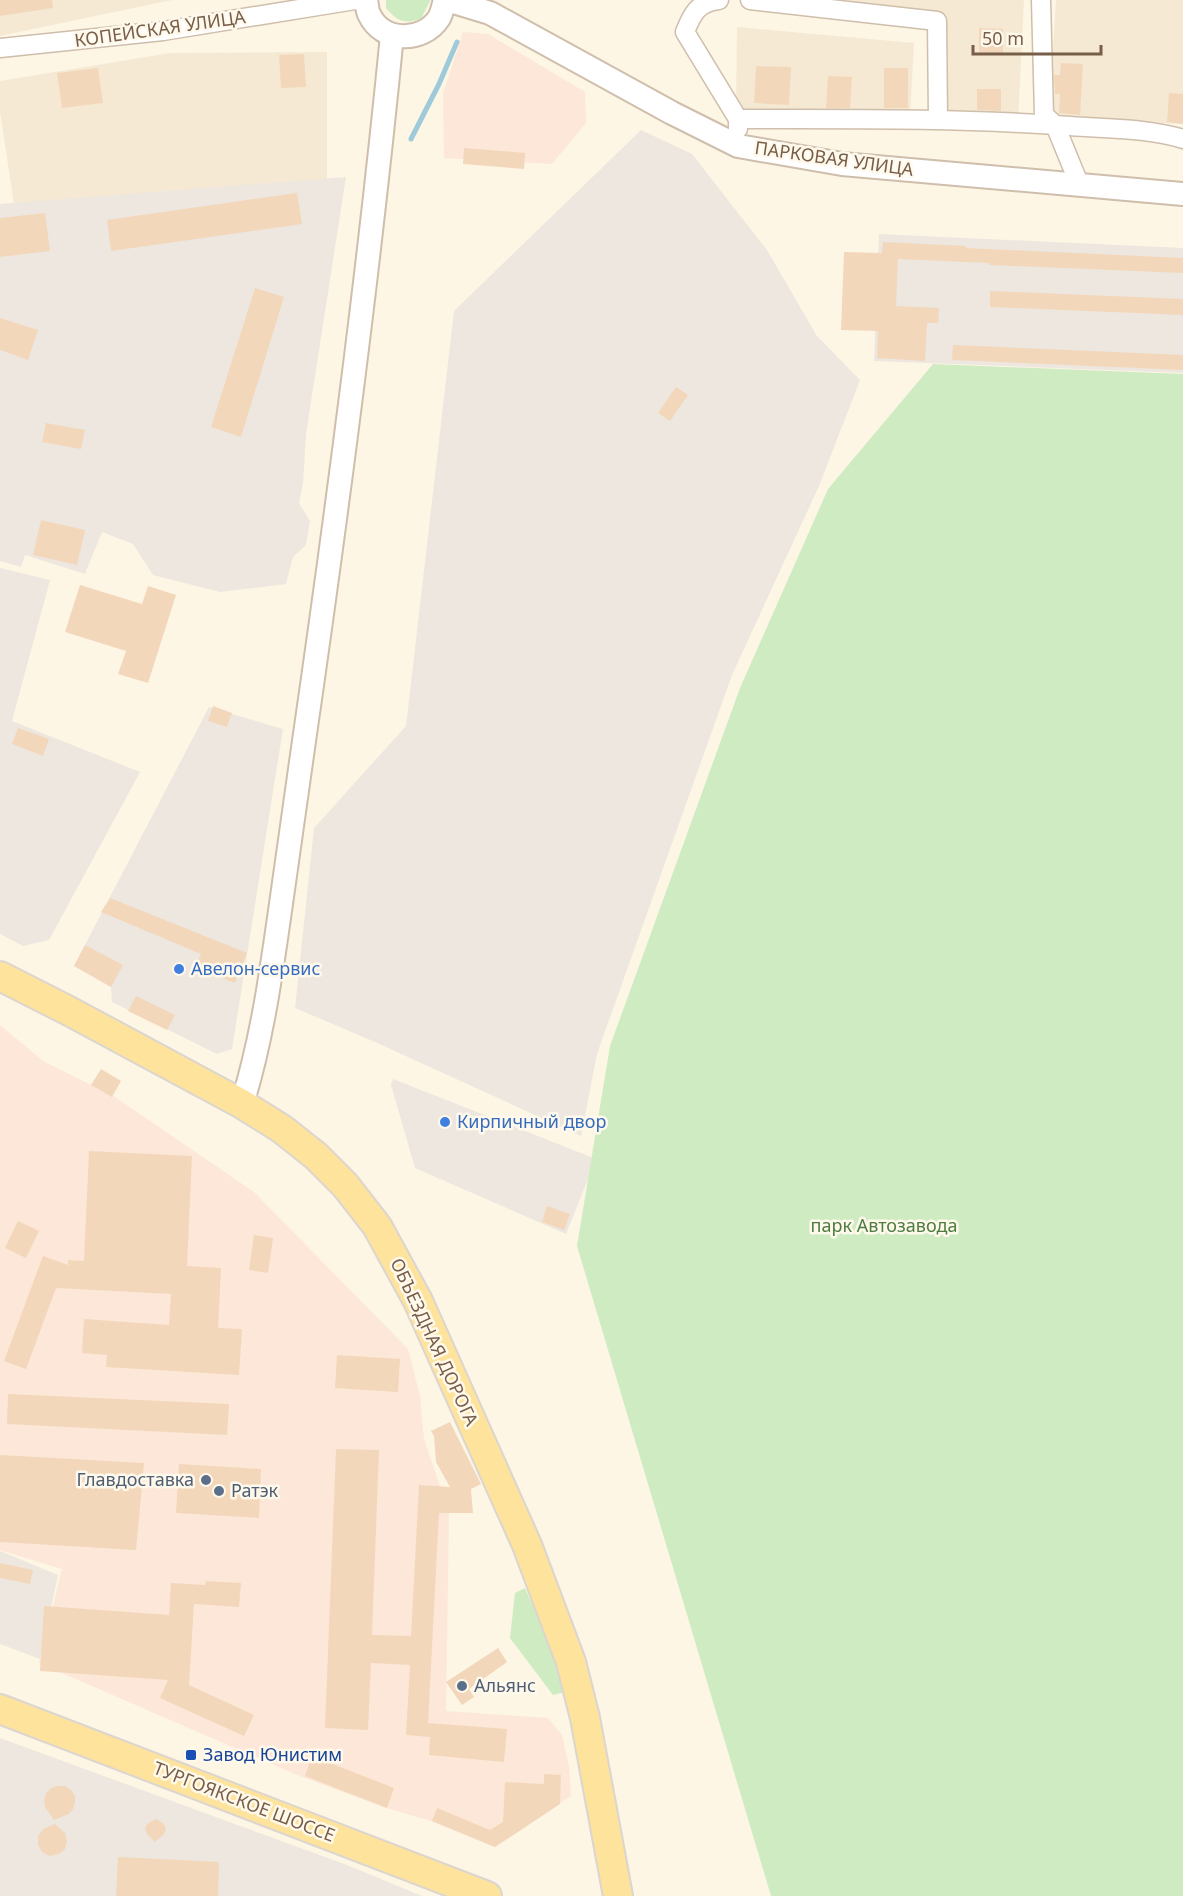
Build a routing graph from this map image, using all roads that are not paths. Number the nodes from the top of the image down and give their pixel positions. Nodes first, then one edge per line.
1 (356, 0) edge
2 (366, 0) edge
3 (446, 0) edge
4 (719, 0) edge
5 (750, 0) edge
6 (1041, 0) edge
7 (392, 35) junction
8 (0, 48) edge
9 (938, 119) junction
10 (1055, 125) junction
11 (1183, 139) edge
12 (1080, 186) junction
13 (1183, 194) edge
14 (0, 976) edge
15 (242, 1104) junction
16 (0, 1710) edge
17 (487, 1896) edge
18 (618, 1896) edge

1 - 8 street, КОПЕЙСКАЯ УЛИЦА
2 - 7 street
3 - 7 street
3 - 12 street, ПАРКОВАЯ УЛИЦА
4 - 9 street
5 - 9 street
6 - 10 street
7 - 15 street
9 - 10 street
10 - 11 street
10 - 12 street
12 - 13 street, ПАРКОВАЯ УЛИЦА
14 - 15 main road, ОБЪЕЗДНАЯ ДОРОГА
15 - 18 main road, ОБЪЕЗДНАЯ ДОРОГА
16 - 17 main road, ТУРГОЯКСКОЕ ШОССЕ

